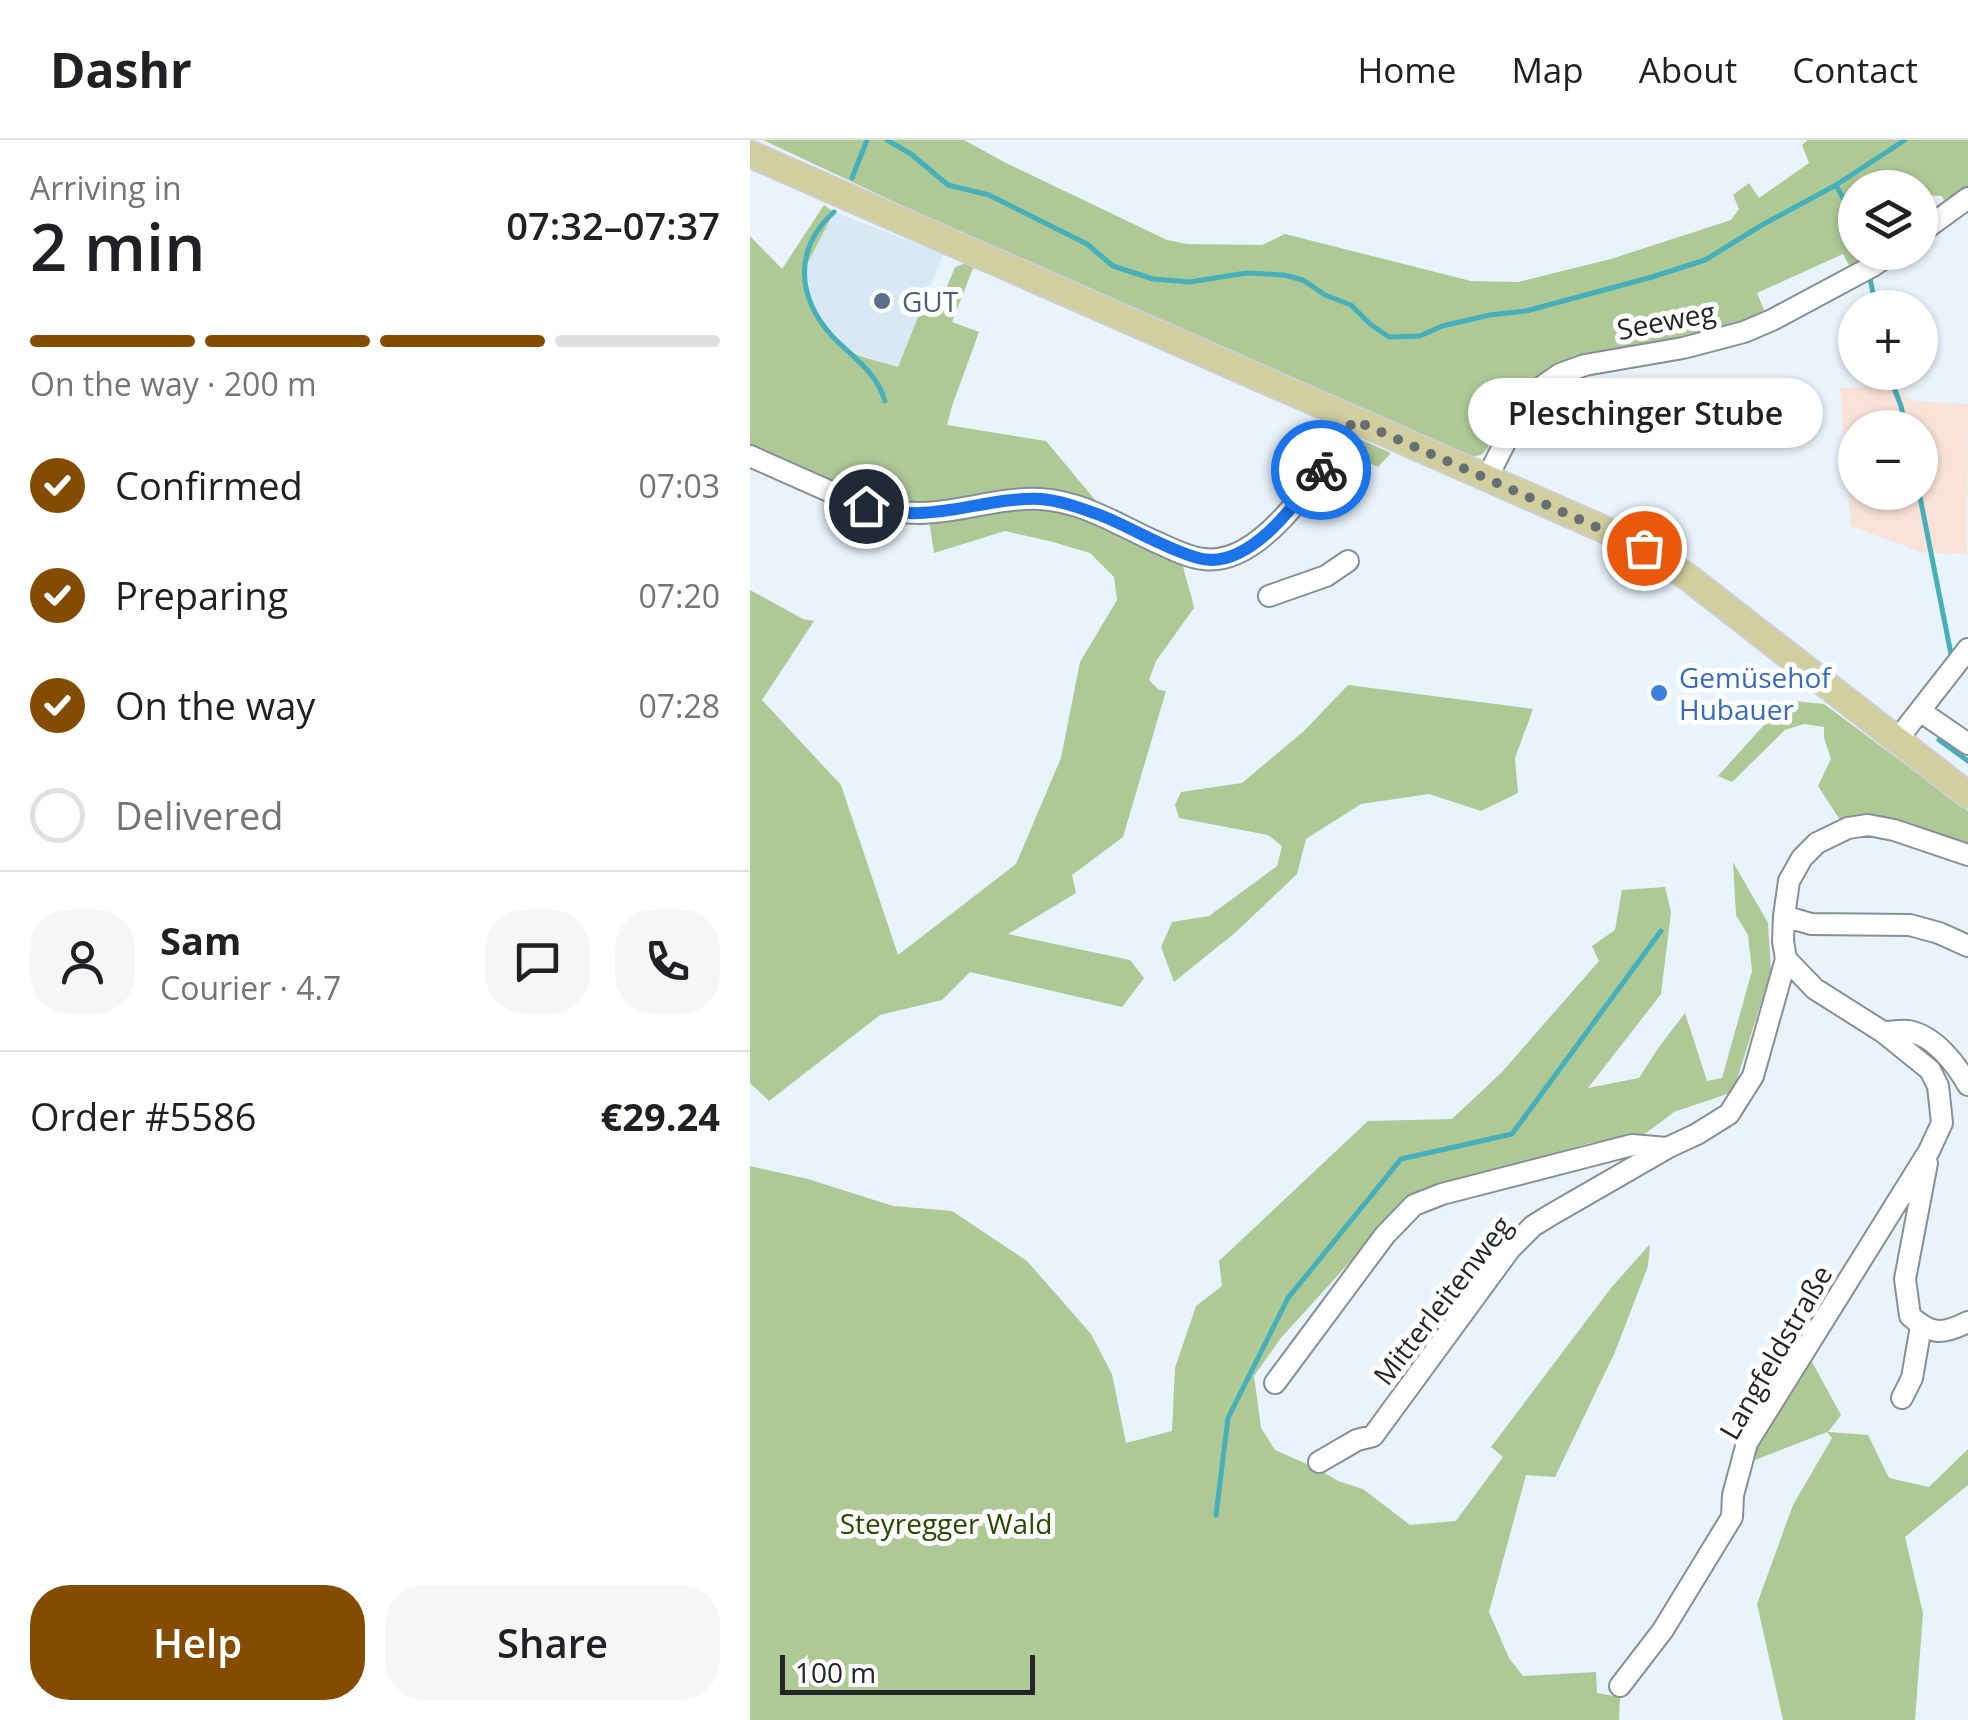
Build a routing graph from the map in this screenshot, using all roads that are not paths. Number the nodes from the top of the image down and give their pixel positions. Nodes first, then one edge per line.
1 (750, 154) edge
2 (1968, 198) edge
3 (1938, 220) edge
4 (1866, 270) edge
5 (1354, 420) junction
6 (750, 456) edge
7 (1487, 478) junction
8 (1348, 561) dead end
9 (1269, 596) dead end
10 (1968, 649) edge
11 (1920, 711) junction
12 (1897, 740) junction
13 (1968, 744) edge
14 (1968, 795) edge
15 (1968, 855) edge
16 (1784, 916) junction
17 (1968, 946) edge
18 (1786, 960) junction
19 (1883, 1032) junction
20 (1968, 1085) edge
21 (1667, 1148) junction
22 (1929, 1151) junction
23 (1968, 1322) edge
24 (1921, 1326) junction
25 (1275, 1382) dead end
26 (1902, 1398) dead end
27 (1319, 1462) dead end
28 (1620, 1686) dead end

1 - 5 main road
2 - 3 street
4 - 7 street, Seeweg
5 - 6 street
5 - 7 main road
7 - 12 main road
8 - 9 street
10 - 11 street
11 - 12 street
11 - 13 street
12 - 14 main road
15 - 16 street
16 - 17 street
16 - 18 street
18 - 19 street, Langfeldstraße
18 - 21 street, Mitterleitenweg
19 - 20 street, Langfeldstraße
19 - 22 street, Langfeldstraße
21 - 25 street, Mitterleitenweg
21 - 27 street, Mitterleitenweg
22 - 24 street, Langfeldstraße
22 - 28 street, Langfeldstraße
23 - 24 street
24 - 26 street

